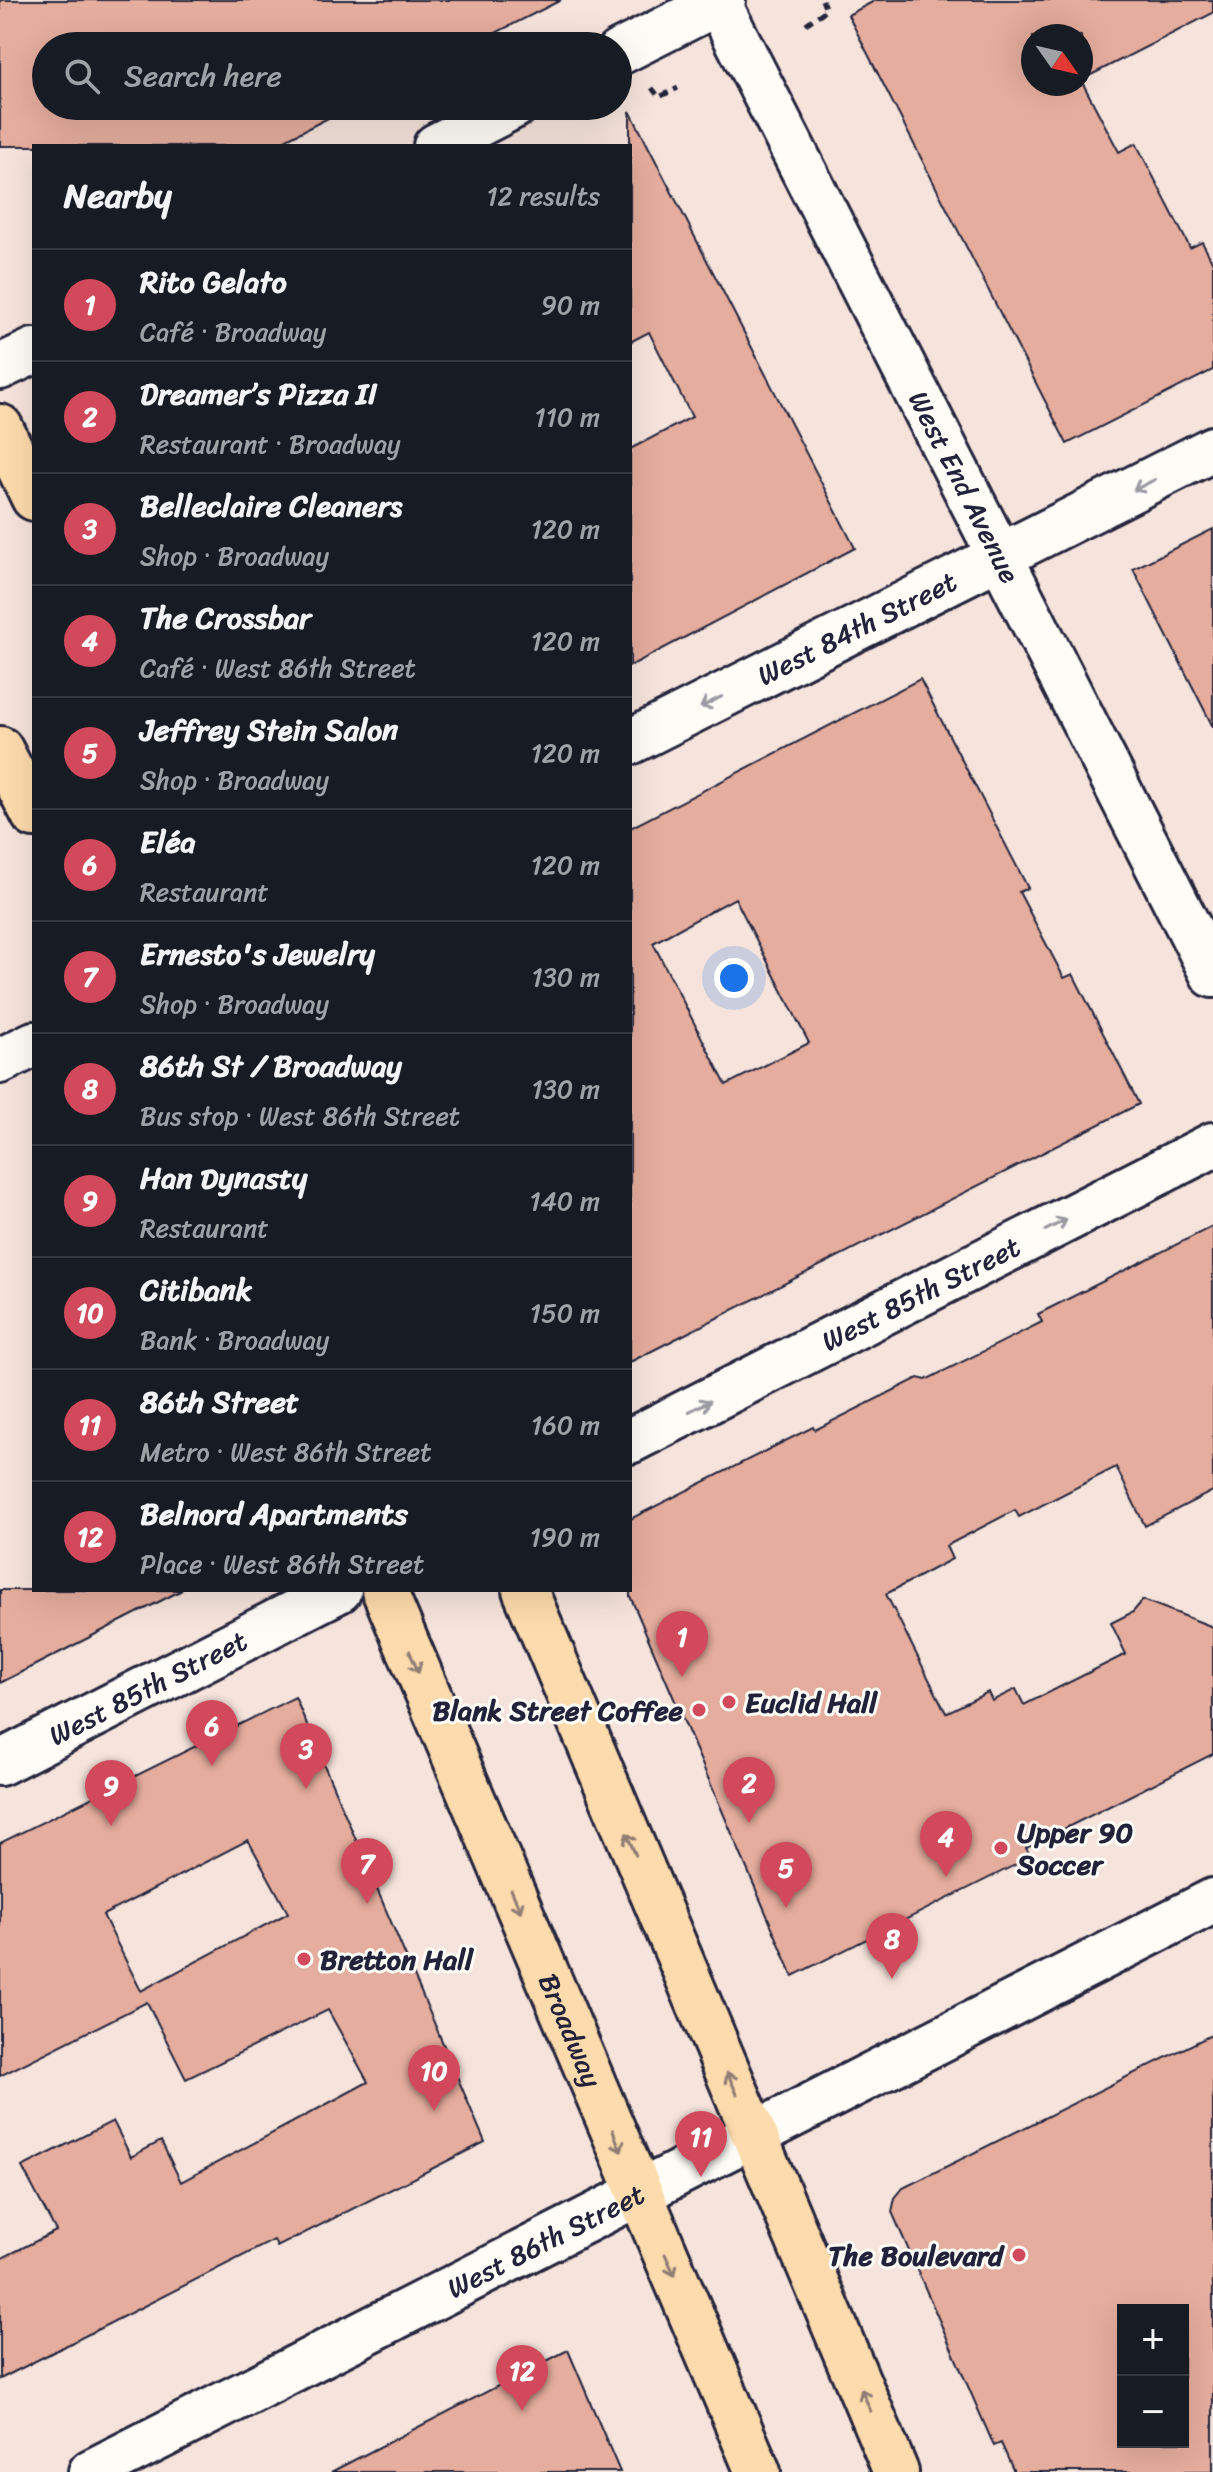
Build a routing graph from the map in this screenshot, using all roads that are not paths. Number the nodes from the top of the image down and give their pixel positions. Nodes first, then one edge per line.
1 (719, 1) edge
2 (632, 46) edge
3 (487, 120) edge
4 (440, 144) edge
5 (32, 352) edge
6 (0, 367) edge
7 (0, 427) edge
8 (1213, 449) edge
9 (32, 494) edge
10 (999, 558) junction
11 (632, 741) edge
12 (0, 749) edge
13 (32, 811) edge
14 (1213, 975) edge
15 (32, 1045) edge
16 (0, 1061) edge
17 (1213, 1145) edge
18 (632, 1440) edge
19 (335, 1592) edge
20 (385, 1592) edge
21 (526, 1592) edge
22 (0, 1763) edge
23 (1213, 1901) edge
24 (754, 2134) junction
25 (638, 2193) junction
26 (91, 2472) edge
27 (758, 2472) edge
28 (896, 2472) edge

1 - 2 street
1 - 10 street, West End Avenue
3 - 4 street
5 - 6 street
7 - 9 main road
8 -> 10 street, West 84th Street
10 -> 11 street, West 84th Street
10 - 14 street, West End Avenue
12 - 13 main road
15 - 16 street
18 -> 17 street, West 85th Street
19 - 22 street, West 85th Street
20 -> 25 main road, Broadway
24 -> 21 main road
23 - 24 street, West 86th Street
24 - 25 street, West 86th Street
28 -> 24 main road
25 - 26 street, West 86th Street
25 -> 27 main road, Broadway

